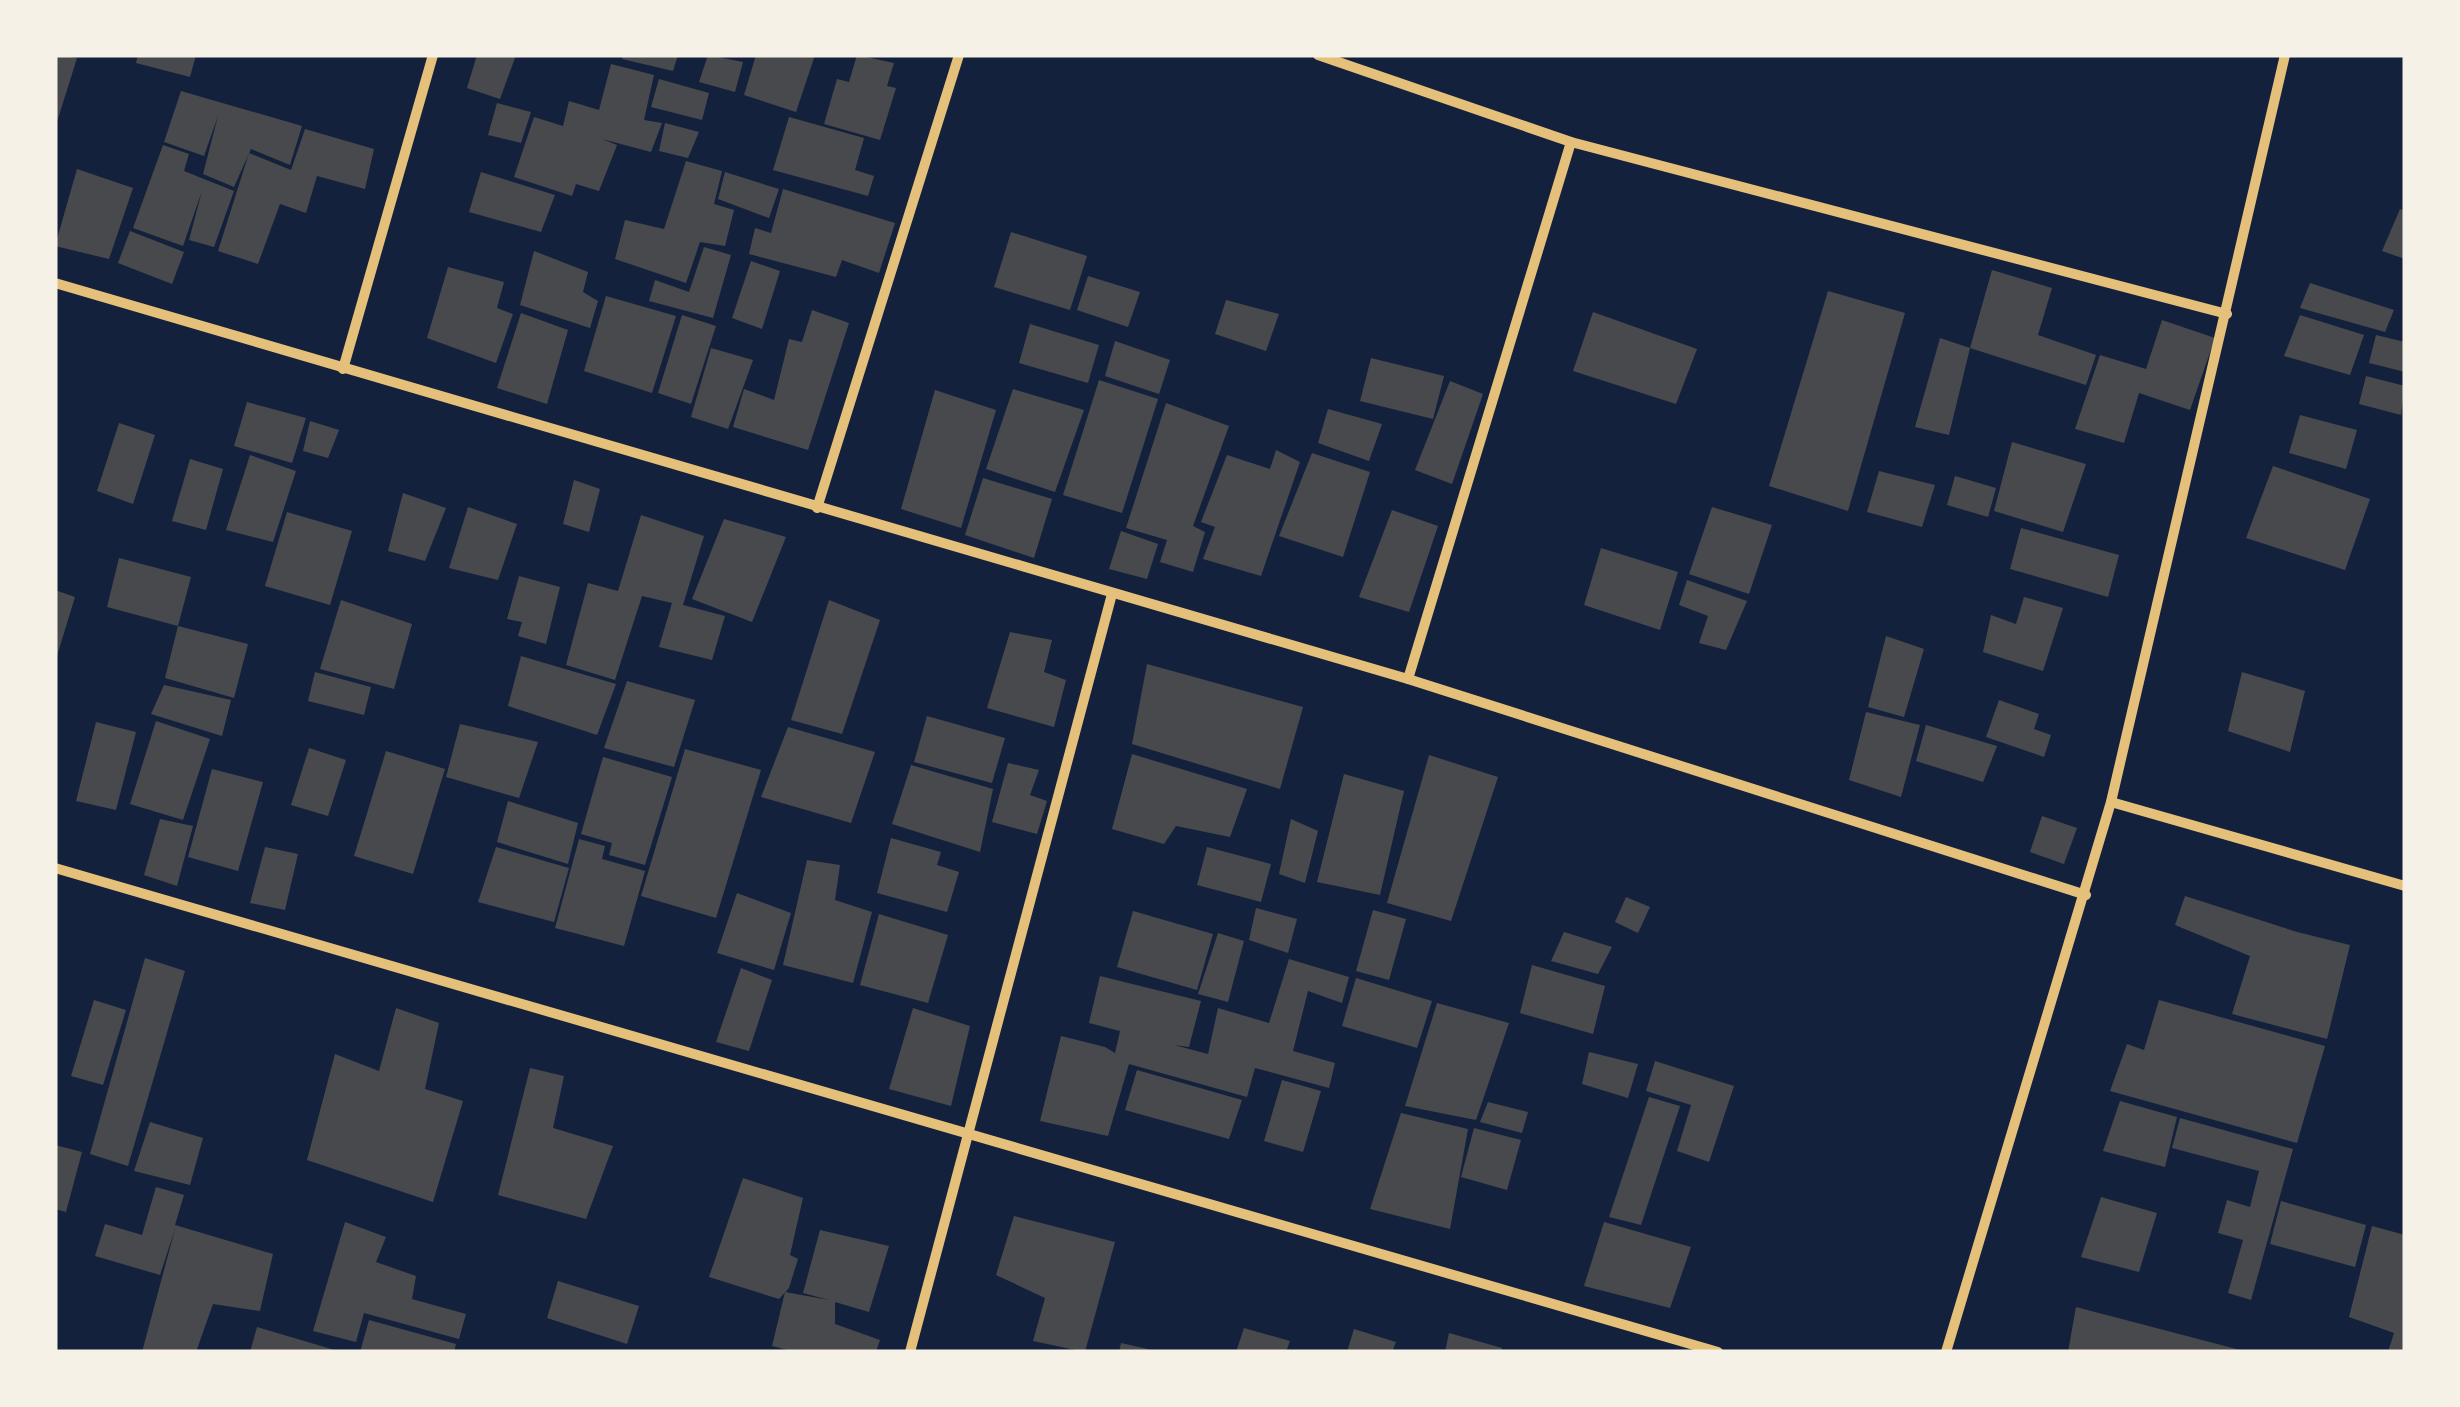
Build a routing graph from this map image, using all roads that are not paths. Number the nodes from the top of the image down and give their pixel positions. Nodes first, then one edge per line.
1 (432, 55) edge
2 (959, 55) edge
3 (1318, 55) edge
4 (2285, 55) edge
5 (1572, 142) junction
6 (55, 283) edge
7 (2227, 314) junction
8 (343, 369) junction
9 (817, 508) junction
10 (1112, 594) junction
11 (1408, 679) junction
12 (2112, 802) junction
13 (55, 868) edge
14 (2405, 886) edge
15 (2086, 895) junction
16 (968, 1134) junction
17 (910, 1352) edge
18 (1718, 1352) edge
19 (1946, 1352) edge

1 - 8 street
2 - 9 street
3 - 5 street
4 - 7 street
5 - 7 street
5 - 11 street
6 - 8 street
7 - 12 street
8 - 9 street
9 - 10 street
10 - 11 street
10 - 16 street
11 - 15 street
12 - 14 street
12 - 15 street
13 - 16 street
15 - 19 street
16 - 17 street
16 - 18 street

